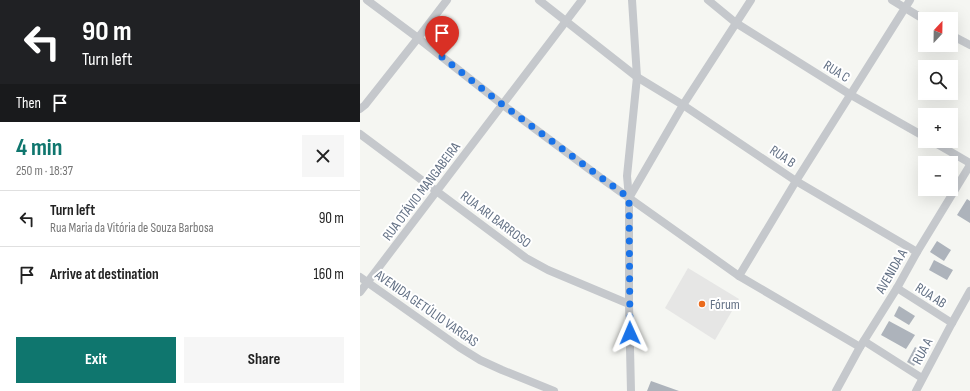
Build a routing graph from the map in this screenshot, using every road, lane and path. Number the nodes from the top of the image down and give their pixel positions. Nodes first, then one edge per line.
1 (367, 0) edge
2 (447, 0) edge
3 (539, 0) edge
4 (582, 0) edge
5 (632, 0) edge
6 (708, 0) edge
7 (751, 0) edge
8 (892, 0) edge
9 (910, 0) edge
10 (905, 8) junction
11 (918, 16) edge
12 (567, 21) junction
13 (736, 23) junction
14 (418, 38) junction
15 (958, 39) edge
16 (970, 46) edge
17 (637, 77) junction
18 (851, 95) junction
19 (503, 105) junction
20 (683, 106) junction
21 (360, 109) edge
22 (918, 133) edge
23 (360, 134) edge
24 (944, 148) edge
25 (970, 164) edge
26 (796, 181) junction
27 (437, 192) junction
28 (629, 198) junction
29 (917, 252) junction
30 (739, 276) junction
31 (360, 277) edge
32 (367, 282) junction
33 (897, 288) junction
34 (970, 291) edge
35 (360, 292) edge
36 (629, 304) junction
37 (952, 324) junction
38 (862, 344) junction
39 (922, 378) junction
40 (554, 391) edge
41 (631, 391) edge
42 (836, 391) edge
43 (916, 391) edge

1 - 14 street
2 - 14 street
3 - 12 street, RUA B
4 - 12 street, RUA OTÁVIO MANGABEIRA
5 - 17 street
6 - 13 street, RUA C
7 - 13 street
8 - 10 street
9 - 10 street
10 - 11 street
10 - 18 street
12 - 17 street, RUA B
12 - 19 street, RUA OTÁVIO MANGABEIRA
13 - 18 street, RUA C
13 - 20 street
14 - 19 street
14 - 21 street
15 - 16 street
17 - 20 street, RUA B
17 - 28 street
18 - 22 street, RUA C
18 - 26 street
19 - 27 street, RUA OTÁVIO MANGABEIRA
19 - 28 street
20 - 26 street, RUA B
20 - 28 street
23 - 27 street, RUA ARI BARROSO
24 - 25 street
25 - 29 street, AVENIDA A
26 - 29 street, RUA B
26 - 30 street
27 - 32 street, RUA OTÁVIO MANGABEIRA
27 - 36 street, RUA ARI BARROSO
28 - 30 street
28 - 36 street
29 - 33 street, AVENIDA A
30 - 38 street
31 - 32 street, AVENIDA GETÚLIO VARGAS
32 - 35 street, RUA OTÁVIO MANGABEIRA
32 - 40 street, AVENIDA GETÚLIO VARGAS
33 - 37 street, RUA AB
33 - 38 street, AVENIDA A
34 - 37 street, RUA A
36 - 41 street
37 - 39 street, RUA A
38 - 39 street
38 - 42 street, AVENIDA A
39 - 43 street, RUA A

